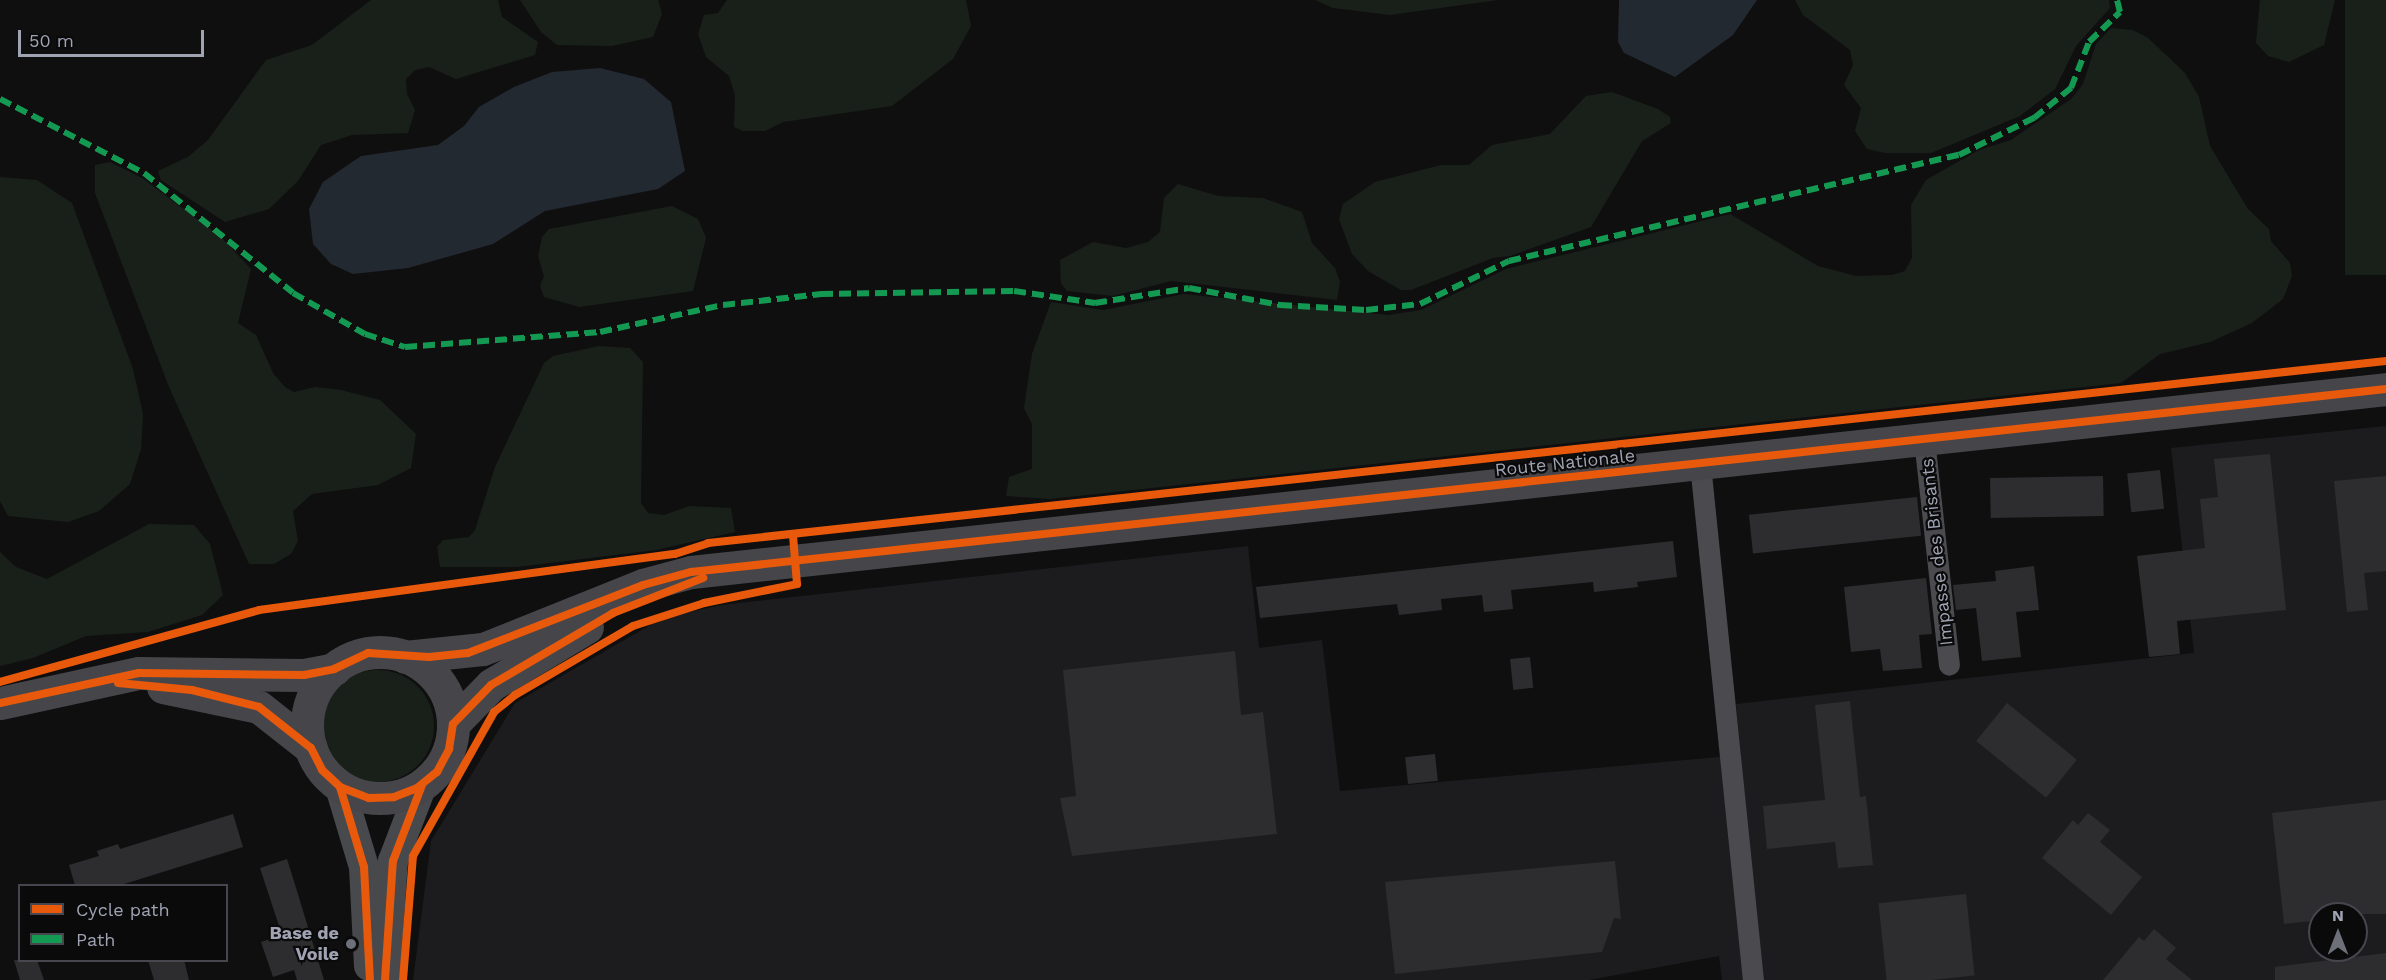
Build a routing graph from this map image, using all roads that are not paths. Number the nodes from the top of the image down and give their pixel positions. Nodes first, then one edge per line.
1 (2386, 389) edge
2 (1924, 439) junction
3 (1700, 464) junction
4 (747, 567) junction
5 (405, 657) junction
6 (1949, 665) dead end
7 (334, 669) junction
8 (84, 683) junction
9 (0, 703) edge
10 (453, 724) junction
11 (311, 748) junction
12 (422, 785) junction
13 (340, 787) junction
14 (370, 980) edge
15 (385, 980) edge
16 (1753, 980) edge

1 - 2 main road, Route Nationale
2 - 3 main road, Route Nationale
2 - 6 street, Impasse des Brisants
3 - 4 main road, Route Nationale
3 - 16 street
4 - 5 main road
4 - 10 main road
5 - 7 main road
5 - 10 main road
7 - 8 main road
7 - 11 main road
8 - 9 main road
8 - 11 main road
10 - 12 main road
11 - 13 main road
12 - 13 main road
12 - 15 street
13 - 14 street

